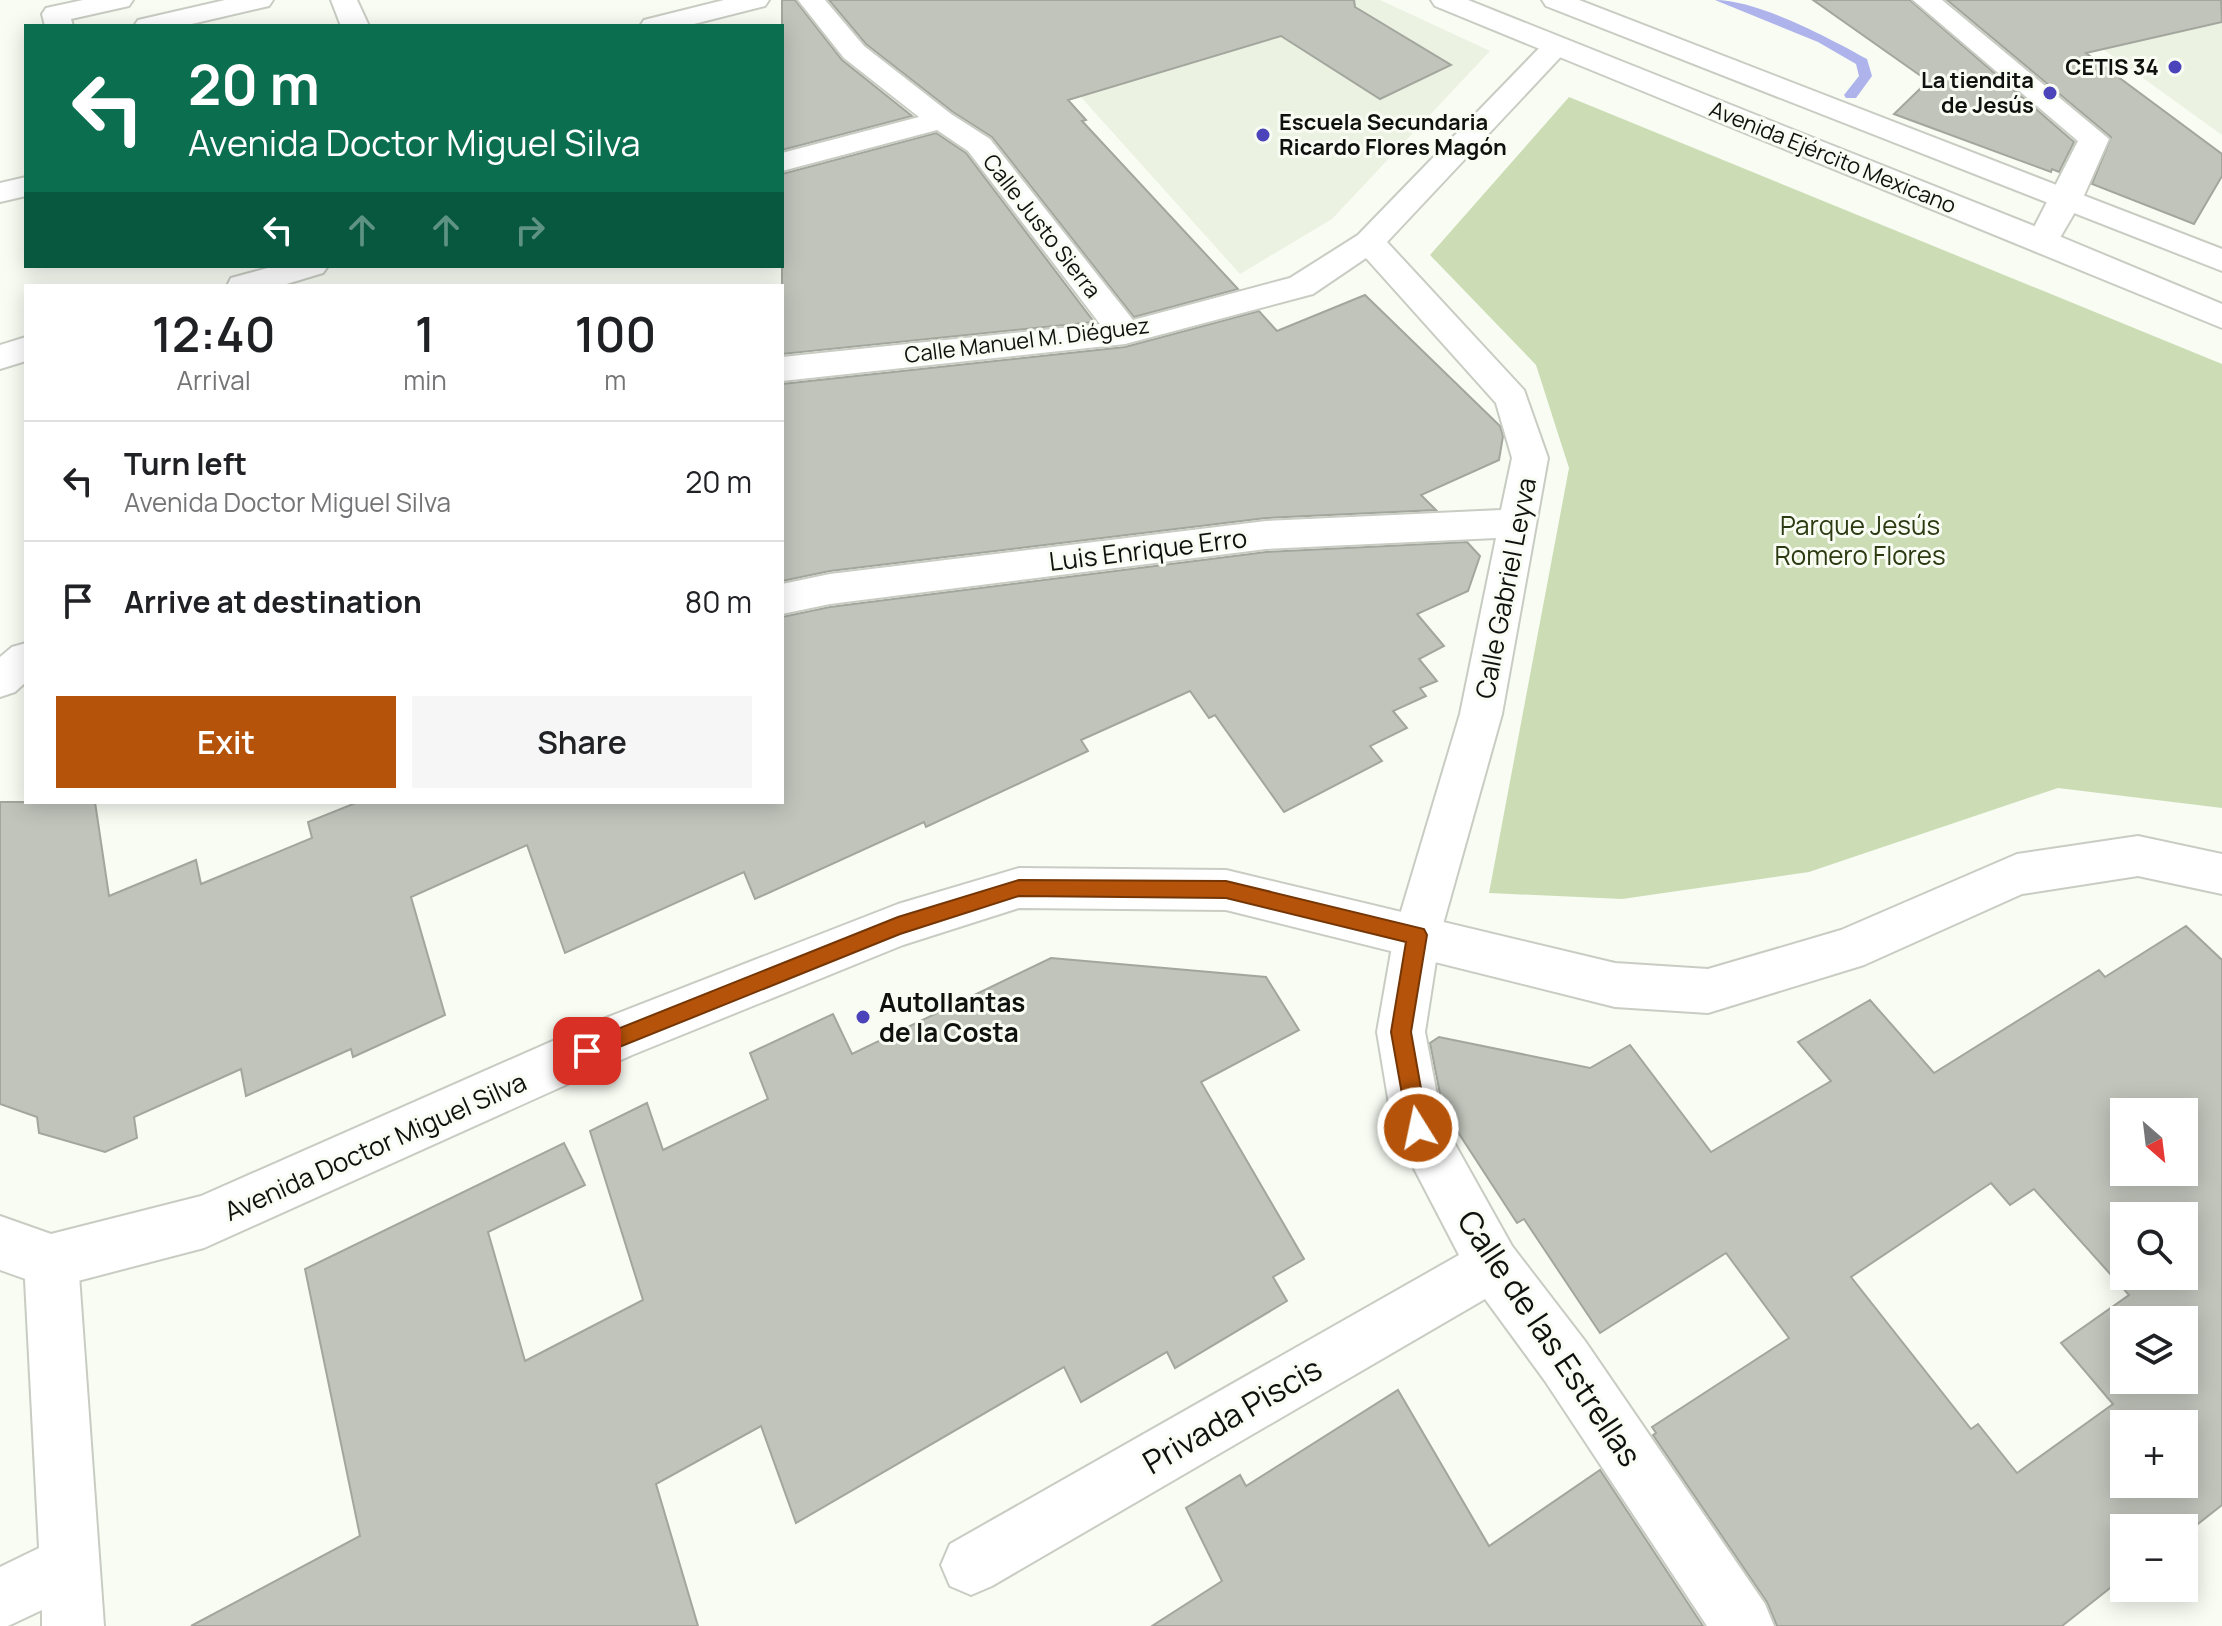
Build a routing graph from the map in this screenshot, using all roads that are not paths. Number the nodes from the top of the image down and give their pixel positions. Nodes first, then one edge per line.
1 (120, 0) edge
2 (260, 0) edge
3 (344, 0) edge
4 (756, 0) edge
5 (811, 0) edge
6 (1444, 0) edge
7 (1555, 0) edge
8 (1926, 0) edge
9 (58, 24) edge
10 (157, 24) edge
11 (354, 24) edge
12 (662, 24) edge
13 (1556, 47) junction
14 (941, 120) junction
15 (784, 161) edge
16 (24, 187) edge
17 (0, 193) edge
18 (2066, 200) junction
19 (2043, 241) junction
20 (1369, 242) junction
21 (2222, 261) edge
22 (305, 268) edge
23 (250, 284) edge
24 (2222, 317) edge
25 (1125, 333) junction
26 (24, 350) edge
27 (0, 357) edge
28 (784, 369) edge
29 (1517, 523) junction
30 (784, 599) edge
31 (24, 661) edge
32 (0, 680) edge
33 (2222, 874) edge
34 (1417, 935) junction
35 (26, 1252) edge
36 (1493, 1265) junction
37 (70, 1564) junction
38 (971, 1565) dead end
39 (0, 1599) edge
40 (73, 1626) edge
41 (1743, 1626) edge

1 - 9 street
2 - 10 street
3 - 11 street
4 - 12 street
5 - 14 street, Calle Justo Sierra
6 - 13 street, Avenida Ejército Mexicano
7 - 18 street, Avenida Ejército Mexicano
8 - 18 street
13 - 19 street, Avenida Ejército Mexicano
13 - 20 street, Calle Manuel M. Diéguez
14 - 15 street
14 - 25 street, Calle Justo Sierra
16 - 17 street
18 - 19 street
18 - 21 street, Avenida Ejército Mexicano
19 - 24 street, Avenida Ejército Mexicano
20 - 25 street, Calle Manuel M. Diéguez
20 - 29 street, Calle Gabriel Leyva
22 - 23 street
25 - 28 street, Calle Manuel M. Diéguez
26 - 27 street
29 - 30 street, Luis Enrique Erro
29 - 34 street, Calle Gabriel Leyva
31 - 32 street
33 - 34 street, Avenida Doctor Miguel Silva
34 - 35 street, Avenida Doctor Miguel Silva
34 - 36 street, Calle de las Estrellas
35 - 37 street
36 - 38 street, Privada Piscis
36 - 41 street, Calle de las Estrellas
37 - 39 street
37 - 40 street

